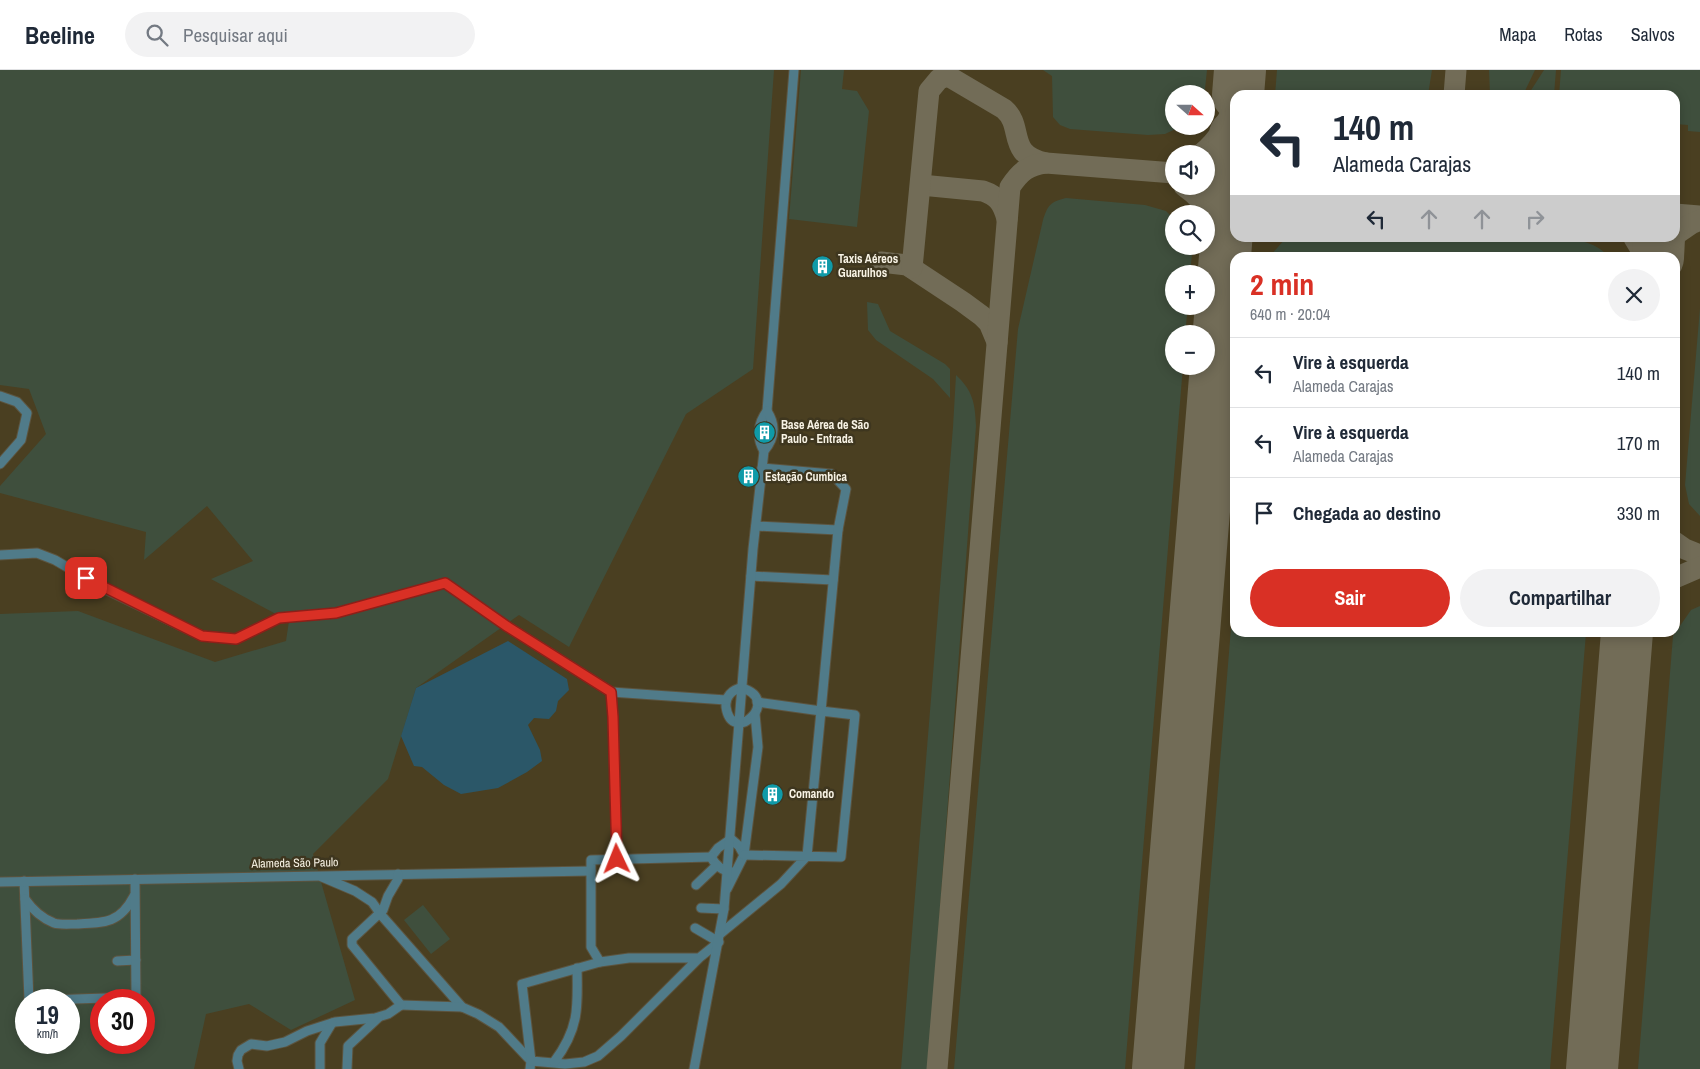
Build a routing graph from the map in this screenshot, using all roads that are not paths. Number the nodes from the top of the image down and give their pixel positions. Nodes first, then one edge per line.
1 (794, 70) edge
2 (0, 396) edge
3 (0, 464) edge
4 (762, 468) junction
5 (756, 526) junction
6 (838, 530) junction
7 (0, 555) edge
8 (751, 576) junction
9 (834, 580) junction
10 (742, 688) junction
11 (611, 692) junction
12 (726, 700) junction
13 (757, 702) junction
14 (821, 711) junction
15 (755, 714) junction
16 (740, 723) junction
17 (730, 840) junction
18 (744, 855) junction
19 (808, 856) junction
20 (712, 857) junction
21 (617, 859) junction
22 (716, 866) junction
23 (591, 871) junction
24 (727, 871) junction
25 (737, 872) junction
26 (398, 874) junction
27 (320, 876) junction
28 (136, 879) junction
29 (24, 881) junction
30 (0, 882) edge
31 (696, 885) dead end
32 (726, 892) junction
33 (136, 893) junction
34 (25, 899) junction
35 (701, 908) dead end
36 (724, 909) junction
37 (381, 914) junction
38 (695, 928) dead end
39 (720, 938) junction
40 (699, 958) junction
41 (136, 960) junction
42 (117, 961) dead end
43 (600, 962) junction
44 (577, 968) junction
45 (29, 989) edge
46 (80, 998) edge
47 (401, 1005) junction
48 (462, 1007) junction
49 (380, 1017) junction
50 (332, 1023) junction
51 (554, 1062) junction
52 (530, 1065) edge
53 (239, 1069) edge
54 (320, 1069) edge
55 (347, 1069) edge
56 (694, 1069) edge

1 - 4 street
2 - 3 street
4 - 5 street
4 - 6 street
5 - 6 street
5 - 8 street
6 - 9 street
7 - 11 street
8 - 9 street
8 - 10 street
9 - 14 street
10 - 12 street
10 - 13 street
10 - 16 street
11 - 12 street
11 - 21 street
12 - 16 street
13 - 14 street
13 - 15 street
14 - 19 street
14 - 19 street
15 - 16 street
15 - 18 street
16 - 17 street
17 - 18 street
17 - 20 street
17 - 24 street
18 - 19 street
18 - 25 street
19 - 39 street
20 - 21 street
20 - 22 street
21 - 23 street
22 - 24 street
22 - 31 street
23 - 26 street, Alameda São Paulo
23 - 43 street
24 - 25 street
24 - 32 street
25 - 32 street
26 - 27 street, Alameda São Paulo
26 - 37 street
27 - 28 street, Alameda São Paulo
27 - 37 street
28 - 29 street, Alameda São Paulo
28 - 33 street
29 - 30 street, Alameda São Paulo
29 - 34 street
32 - 36 street
33 - 34 street
33 - 41 street
34 - 45 street
35 - 36 street
36 - 39 street
37 - 47 street
37 - 48 street
38 - 39 street
39 - 40 street
39 - 56 street
40 - 43 street
40 - 51 street
41 - 42 street
41 - 46 street
43 - 44 street
44 - 51 street
44 - 52 street
47 - 48 street
47 - 49 street
48 - 52 street
49 - 50 street
49 - 55 street
50 - 53 street
50 - 54 street
51 - 52 street

